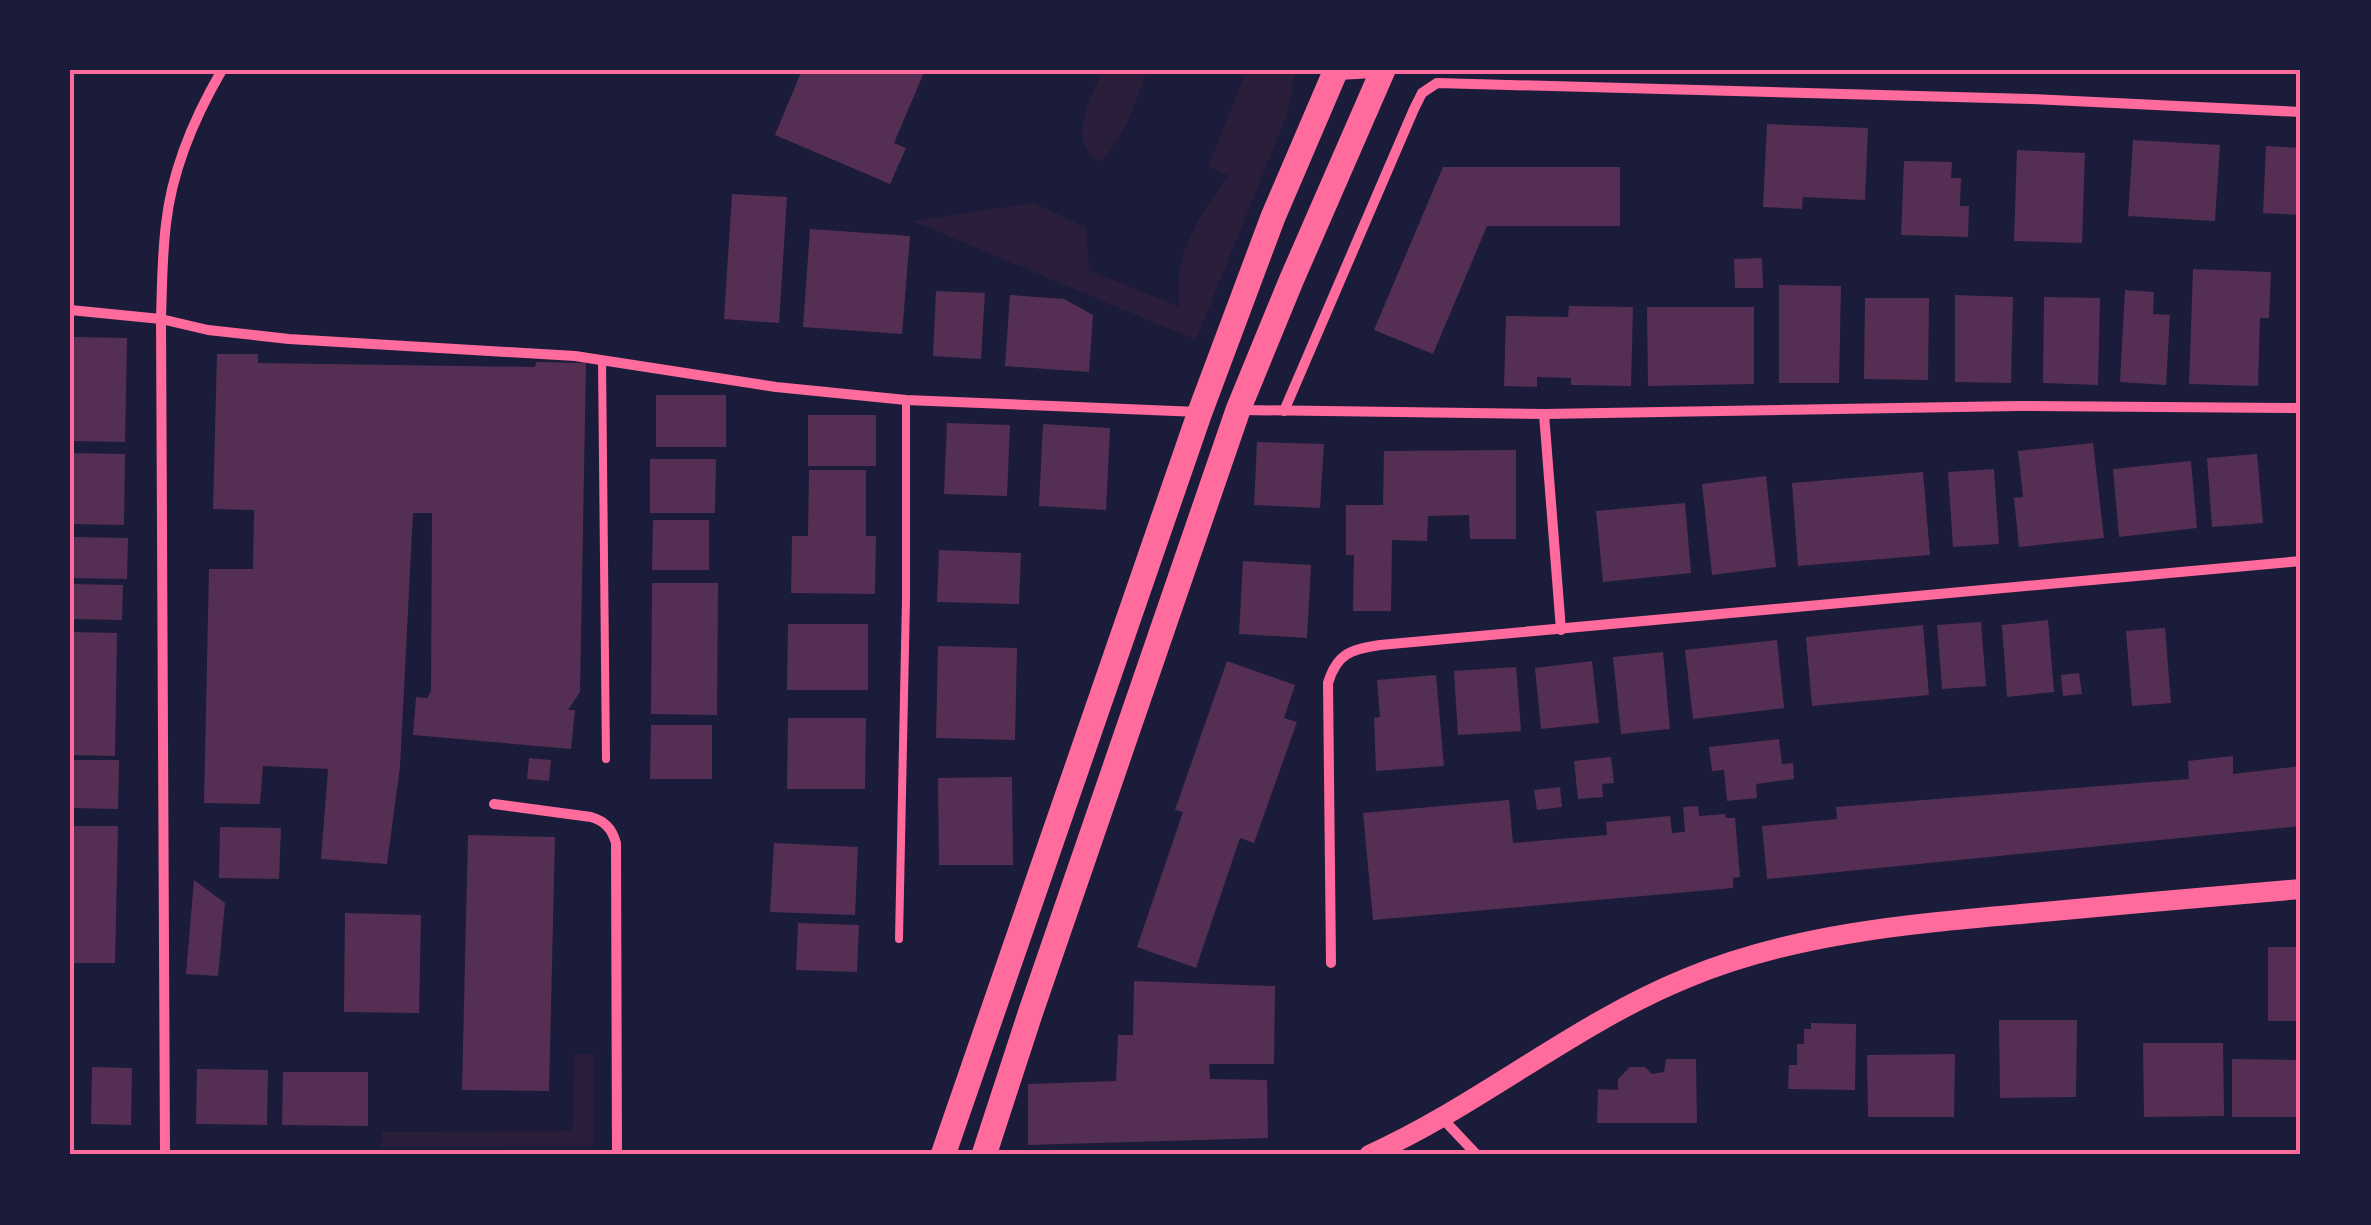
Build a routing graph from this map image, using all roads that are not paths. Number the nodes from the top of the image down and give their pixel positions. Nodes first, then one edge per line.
1 (222, 70) edge
2 (1333, 72) edge
3 (1382, 72) edge
4 (2301, 112) edge
5 (70, 310) edge
6 (161, 319) junction
7 (602, 360) junction
8 (906, 400) junction
9 (2301, 408) edge
10 (1238, 410) junction
11 (1200, 412) junction
12 (1284, 412) junction
13 (1544, 414) junction
14 (2301, 560) edge
15 (1561, 630) junction
16 (606, 760) dead end
17 (494, 804) dead end
18 (2301, 889) edge
19 (898, 938) dead end
20 (1331, 963) dead end
21 (1441, 1117) junction
22 (945, 1151) edge
23 (992, 1151) edge
24 (165, 1155) edge
25 (617, 1155) edge
26 (1369, 1155) edge
27 (1477, 1155) edge

1 - 6 street
2 - 3 lane
2 - 11 main road
3 - 10 main road
4 - 12 street
5 - 6 street
6 - 7 street
6 - 24 street
7 - 8 street
7 - 16 lane
8 - 11 street
8 - 19 lane
9 - 13 street
10 - 12 street
10 - 23 main road
11 - 22 main road
12 - 13 street
13 - 15 street
14 - 15 street
15 - 20 street
17 - 25 street
18 - 21 main road
21 - 26 main road
21 - 27 street

